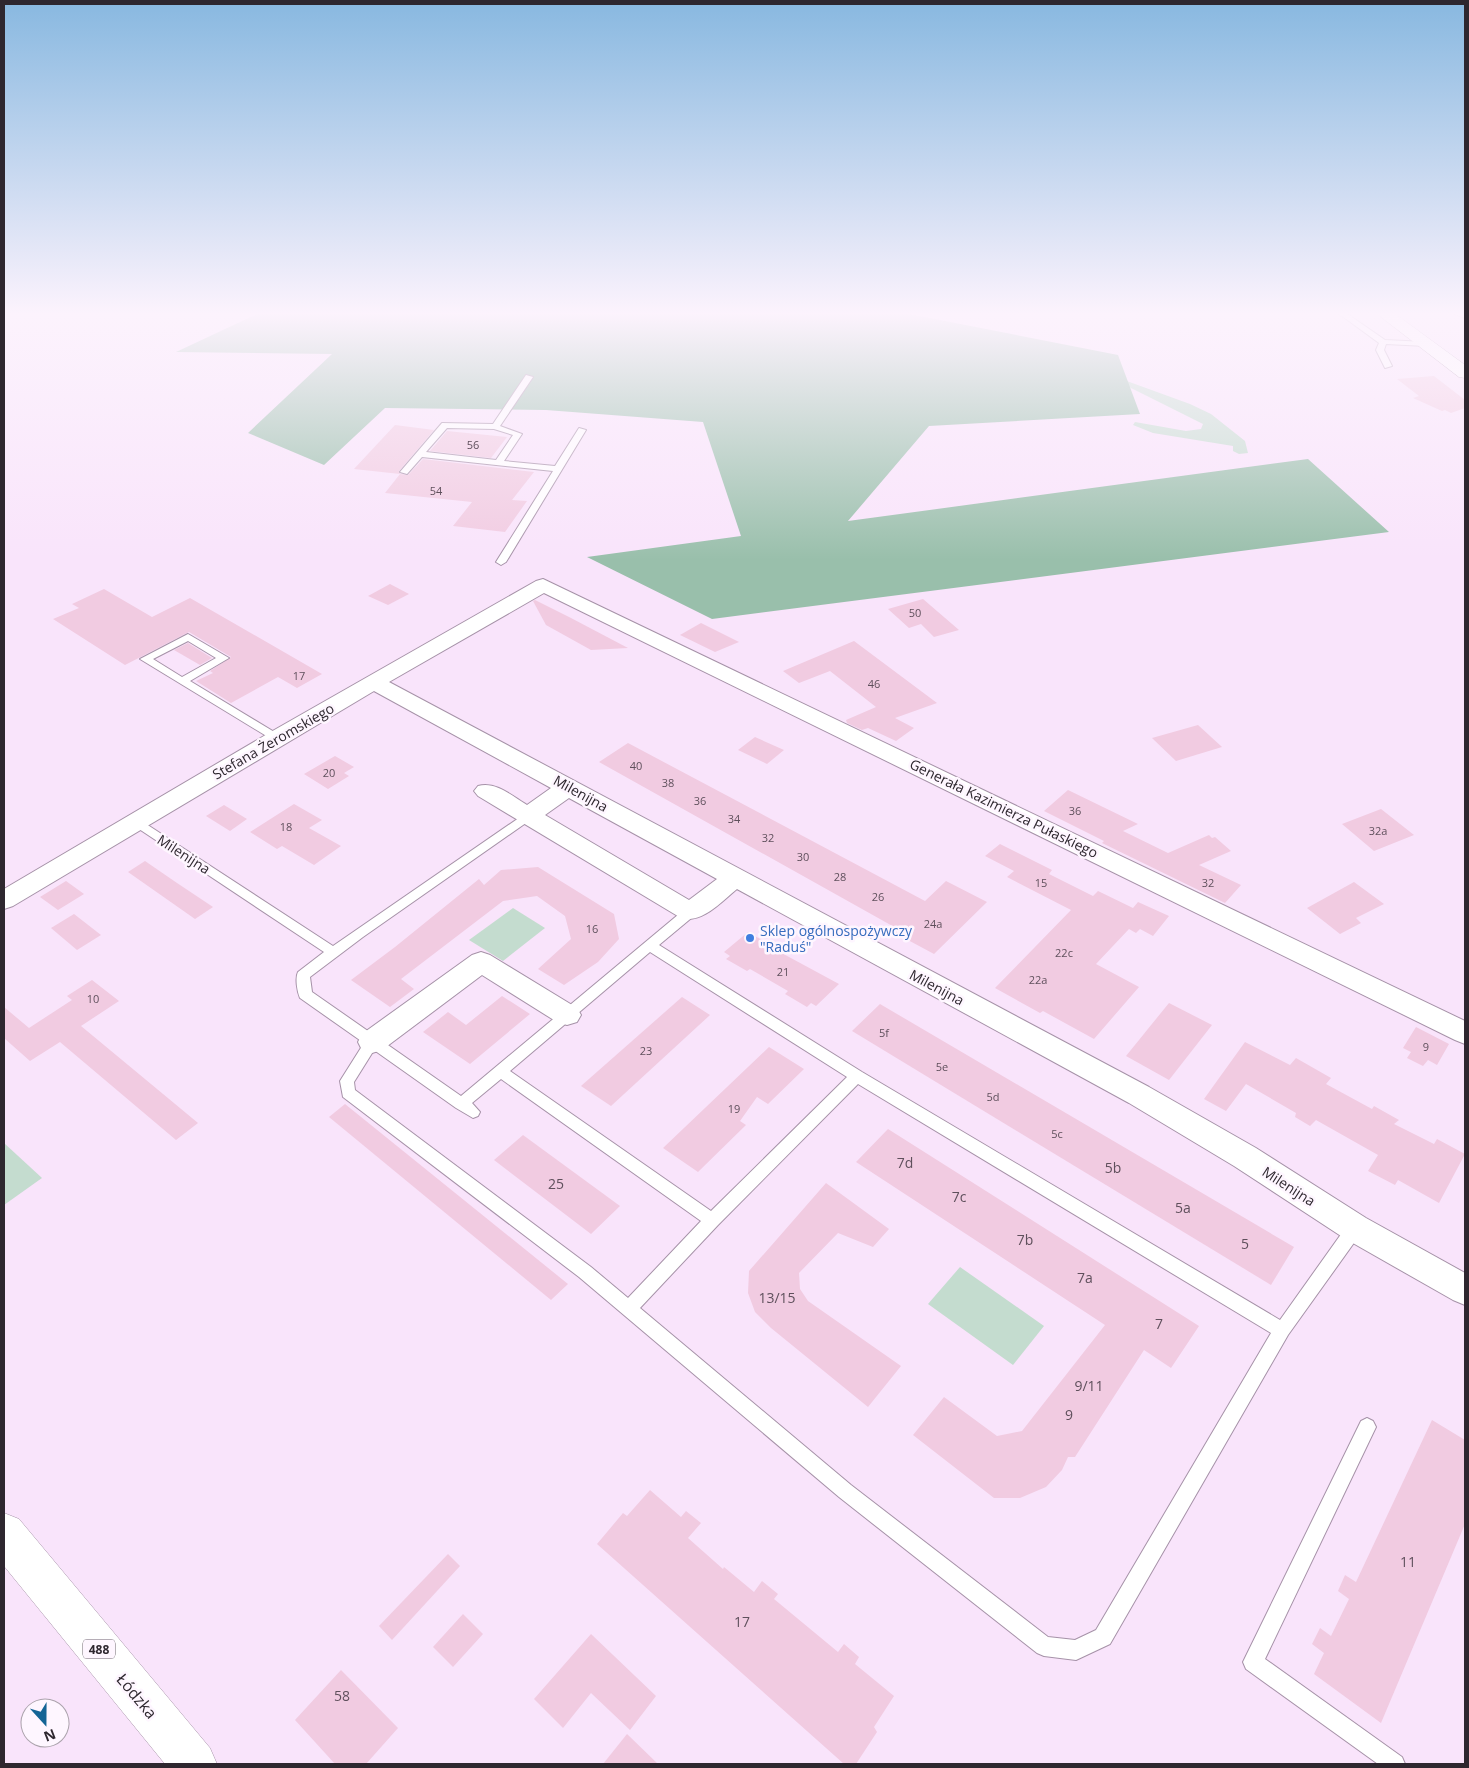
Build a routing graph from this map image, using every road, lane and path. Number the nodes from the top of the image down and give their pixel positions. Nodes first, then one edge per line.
1 (517, 396) edge
2 (495, 427) junction
3 (582, 430) dead end
4 (420, 454) junction
5 (498, 463) junction
6 (557, 469) junction
7 (404, 472) dead end
8 (501, 562) dead end
9 (543, 585) joint
10 (182, 681) junction
11 (374, 683) junction
12 (277, 738) junction
13 (569, 786) junction
14 (486, 791) dead end
15 (529, 815) junction
16 (136, 823) junction
17 (735, 878) junction
18 (4, 900) edge
19 (690, 912) junction
20 (650, 946) junction
21 (333, 952) junction
22 (567, 1015) junction
23 (1465, 1033) edge
24 (372, 1042) junction
25 (500, 1071) junction
26 (856, 1076) junction
27 (461, 1104) junction
28 (473, 1112) dead end
29 (712, 1220) junction
30 (1354, 1228) junction
31 (1465, 1290) edge
32 (629, 1309) junction
33 (1282, 1330) junction
34 (1367, 1427) dead end
35 (4, 1534) edge
36 (194, 1764) edge
37 (1395, 1764) edge

1 - 2 lane
2 - 4 lane
2 - 5 lane
3 - 6 lane
4 - 5 lane
4 - 7 lane
5 - 6 lane
6 - 8 lane
9 - 11 street, Stefana Żeromskiego
9 - 23 street, Generała Kazimierza Pułaskiego
10 - 10 lane
10 - 12 lane
11 - 12 street, Stefana Żeromskiego
11 - 13 street, Milenijna
12 - 16 street, Stefana Żeromskiego
13 - 15 street
13 - 17 street, Milenijna
14 - 15 street
15 - 19 street
15 - 21 lane
16 - 18 street, Stefana Żeromskiego
16 - 21 lane, Milenijna
17 - 19 street
17 - 30 street, Milenijna
19 - 20 lane
20 - 22 lane
20 - 26 lane
21 - 24 lane
22 - 24 street
22 - 25 lane
24 - 27 lane
24 - 32 lane
25 - 27 lane
25 - 29 lane
26 - 29 lane
26 - 33 lane
27 - 28 lane
29 - 32 lane
30 - 31 street, Milenijna
30 - 33 lane
32 - 33 lane
34 - 37 lane
35 - 36 main road, Łódzka / 488

